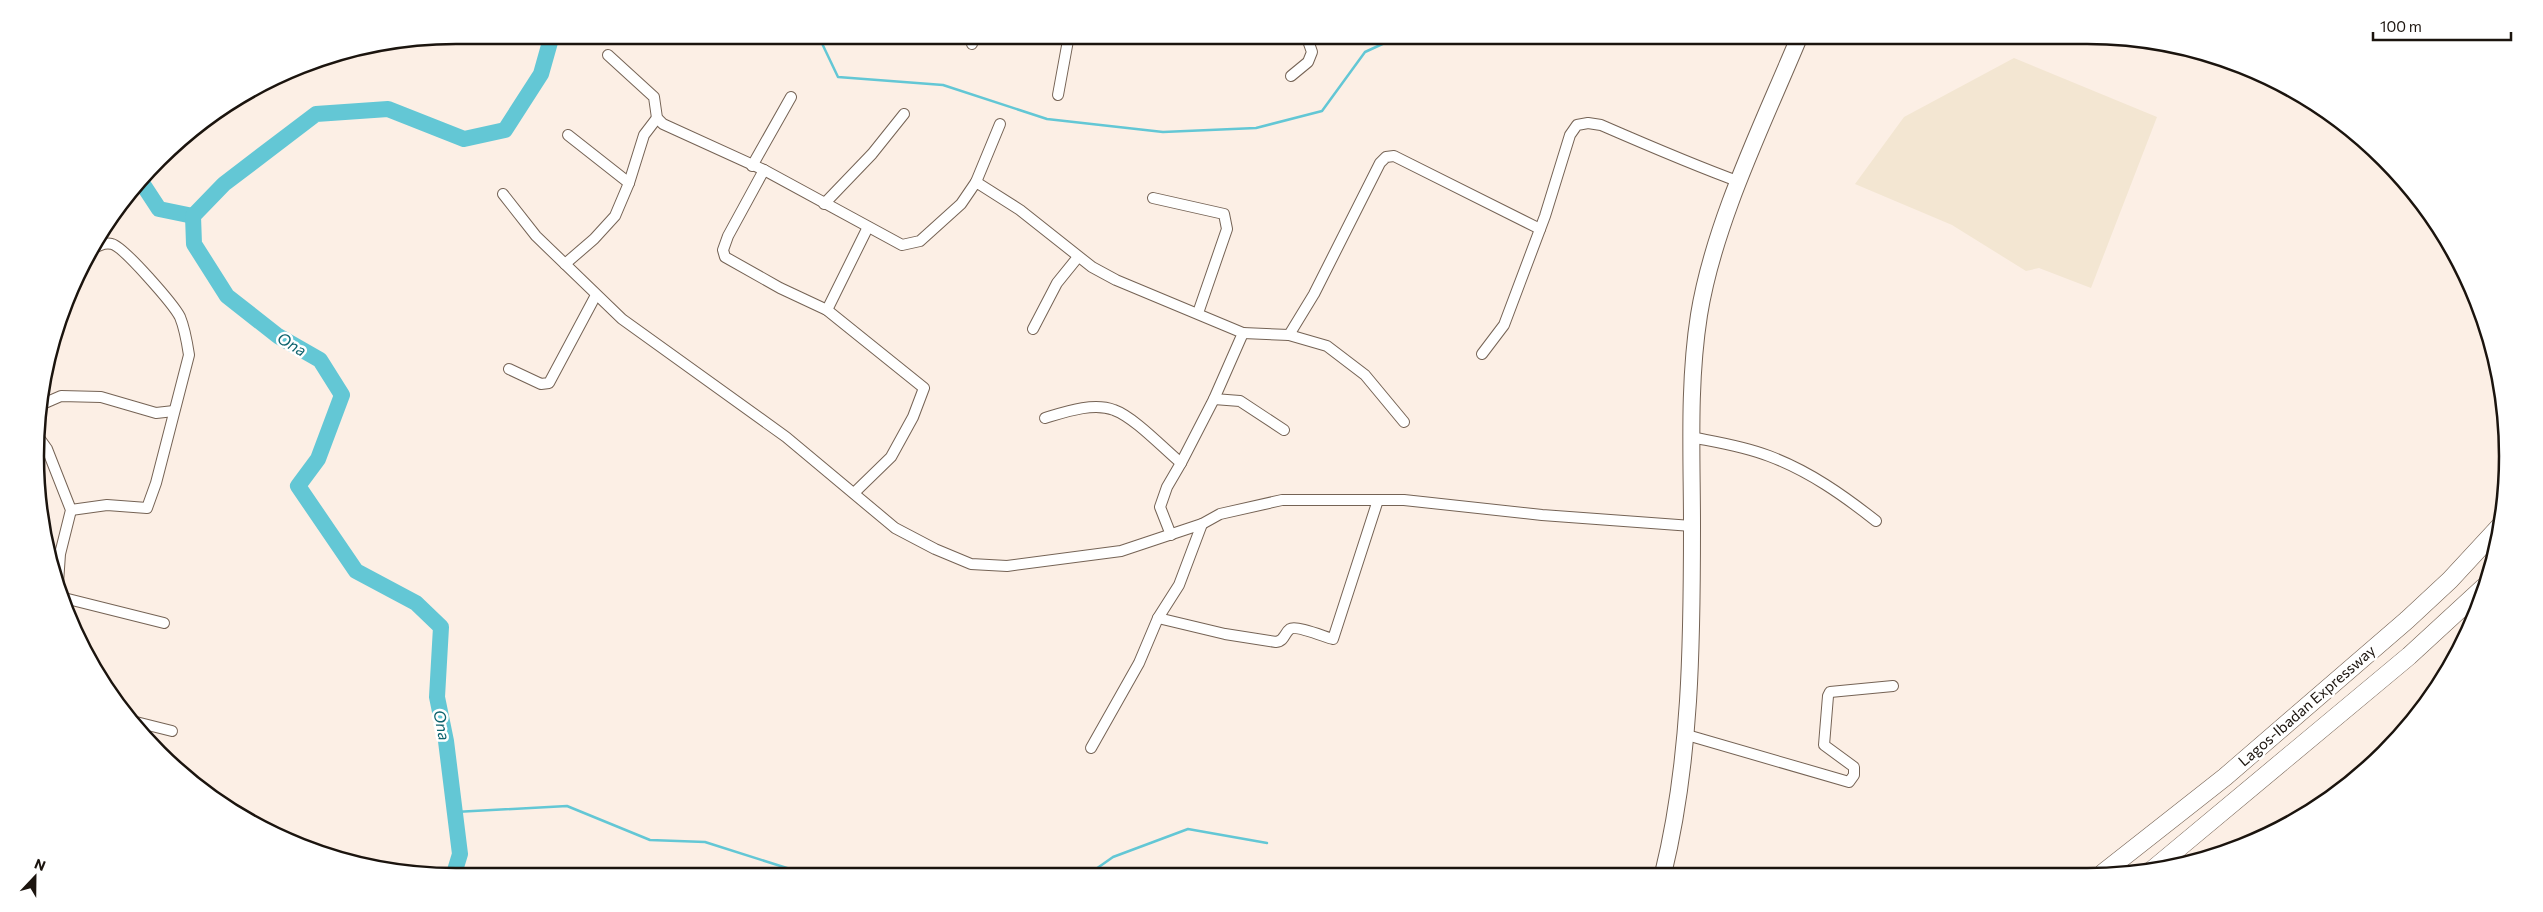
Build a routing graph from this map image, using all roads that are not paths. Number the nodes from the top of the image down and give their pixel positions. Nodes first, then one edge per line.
1 (1067, 44) edge
2 (1309, 44) edge
3 (1796, 44) edge
4 (608, 55) dead end
5 (1291, 76) dead end
6 (1058, 95) dead end
7 (791, 97) dead end
8 (904, 114) dead end
9 (657, 118) junction
10 (1000, 124) dead end
11 (568, 135) dead end
12 (752, 166) junction
13 (764, 170) junction
14 (976, 182) junction
15 (1740, 182) junction
16 (629, 183) junction
17 (503, 194) dead end
18 (1153, 198) dead end
19 (824, 204) junction
20 (868, 227) junction
21 (1540, 229) junction
22 (102, 245) edge
23 (1078, 257) junction
24 (565, 264) junction
25 (596, 295) junction
26 (826, 310) junction
27 (1198, 313) junction
28 (1033, 329) dead end
29 (1243, 333) junction
30 (1289, 336) junction
31 (1482, 354) dead end
32 (509, 369) dead end
33 (1214, 399) junction
34 (47, 402) edge
35 (174, 411) junction
36 (1045, 418) dead end
37 (1404, 422) dead end
38 (1284, 430) dead end
39 (1691, 437) junction
40 (44, 445) edge
41 (1182, 463) junction
42 (854, 493) junction
43 (1378, 500) junction
44 (70, 510) junction
45 (1876, 521) dead end
46 (1202, 524) junction
47 (1692, 526) junction
48 (1171, 535) junction
49 (2491, 536) edge
50 (59, 567) edge
51 (2475, 596) edge
52 (70, 599) edge
53 (1158, 618) junction
54 (164, 623) dead end
55 (1893, 686) dead end
56 (143, 725) edge
57 (172, 731) dead end
58 (1687, 735) junction
59 (1092, 748) dead end
60 (2163, 861) edge
61 (2112, 867) edge
62 (1664, 868) edge

1 - 6 street
2 - 5 street
3 - 15 highway
4 - 9 street
7 - 12 street
8 - 19 street
9 - 12 street
9 - 16 street
10 - 14 street
11 - 16 street
12 - 13 street
13 - 19 street
13 - 26 street
14 - 20 street
14 - 23 street
15 - 21 street
15 - 39 highway
16 - 24 street
17 - 24 street
18 - 27 street
19 - 20 street
20 - 26 street
21 - 30 street
21 - 31 street
22 - 35 street
23 - 27 street
23 - 28 street
24 - 25 street
25 - 32 street
25 - 42 street
26 - 42 street
27 - 29 street
29 - 30 street
29 - 33 street
30 - 37 street
33 - 38 street
33 - 41 street
34 - 35 street
35 - 44 street
36 - 41 street
39 - 45 street
39 - 47 highway
40 - 44 street
41 - 48 street
42 - 48 street
43 - 46 street
43 - 47 street
43 - 53 street
44 - 50 street
46 - 48 street
46 - 53 street
47 - 58 highway
49 - 61 highway, Lagos-Ibadan Expressway
51 - 60 highway, Lagos-Ibadan Expressway
52 - 54 street
53 - 59 street
55 - 58 street
56 - 57 street
58 - 62 highway

